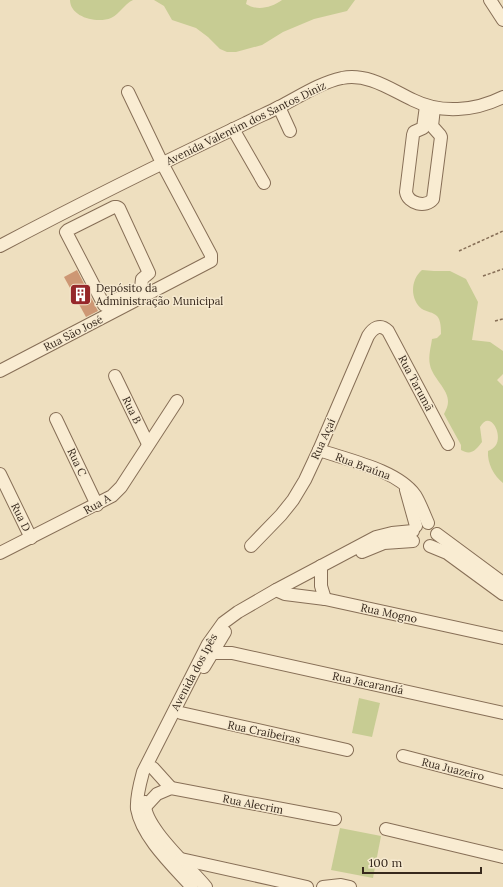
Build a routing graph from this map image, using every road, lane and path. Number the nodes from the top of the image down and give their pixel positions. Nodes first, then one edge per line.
1 (490, 0) edge
2 (503, 20) edge
3 (128, 92) dead end
4 (503, 97) edge
5 (279, 107) junction
6 (430, 107) junction
7 (233, 129) junction
8 (290, 131) dead end
9 (162, 163) junction
10 (264, 183) dead end
11 (87, 210) junction
12 (503, 231) edge
13 (0, 246) edge
14 (459, 251) dead end
15 (503, 269) edge
16 (483, 276) dead end
17 (503, 319) edge
18 (495, 321) dead end
19 (381, 326) joint
20 (0, 371) edge
21 (115, 376) dead end
22 (177, 402) dead end
23 (56, 419) dead end
24 (148, 444) junction
25 (448, 444) dead end
26 (319, 450) junction
27 (0, 474) edge
28 (97, 504) junction
29 (417, 530) junction
30 (437, 534) junction
31 (31, 538) junction
32 (251, 546) dead end
33 (430, 546) junction
34 (0, 553) edge
35 (322, 569) junction
36 (503, 582) edge
37 (280, 592) junction
38 (503, 594) edge
39 (325, 599) junction
40 (223, 633) junction
41 (503, 638) edge
42 (213, 653) junction
43 (232, 653) junction
44 (180, 713) junction
45 (503, 713) edge
46 (347, 750) dead end
47 (403, 756) dead end
48 (153, 768) junction
49 (503, 782) edge
50 (171, 788) junction
51 (145, 807) junction
52 (335, 819) dead end
53 (386, 829) dead end
54 (503, 857) edge
55 (181, 859) junction
56 (168, 860) junction
57 (221, 868) junction
58 (200, 886) edge
59 (307, 887) edge
60 (323, 887) edge
61 (350, 887) edge

1 - 2 street
3 - 9 street
4 - 6 street, Avenida Valentim dos Santos Diniz
5 - 6 street, Avenida Valentim dos Santos Diniz
5 - 7 street, Avenida Valentim dos Santos Diniz
5 - 8 street
6 - 6 street
7 - 9 street, Avenida Valentim dos Santos Diniz
7 - 10 street
9 - 11 street, Avenida Valentim dos Santos Diniz
9 - 20 street, Rua São José
11 - 11 street
11 - 13 street, Avenida Valentim dos Santos Diniz
12 - 14 path
15 - 16 path
17 - 18 path
19 - 25 street, Rua Tarumã
19 - 26 street, Rua Açaí
21 - 24 street, Rua B
22 - 24 street, Rua A
23 - 28 street, Rua C
24 - 28 street, Rua A
26 - 29 street, Rua Braúna
26 - 32 street, Rua Açaí
27 - 31 street, Rua D
28 - 31 street, Rua A
29 - 30 street
29 - 33 street, Avenida dos Ipês
29 - 35 street, Avenida dos Ipês
30 - 33 street
30 - 36 street
31 - 34 street, Rua A
33 - 38 street, Avenida dos Ipês
35 - 37 street, Avenida dos Ipês
35 - 39 street
37 - 39 street, Rua Mogno
37 - 40 street, Avenida dos Ipês
37 - 56 street, Avenida dos Ipês
39 - 41 street, Rua Mogno
40 - 42 street, Avenida dos Ipês
40 - 43 street
42 - 43 street, Rua Jacarandá
42 - 44 street, Avenida dos Ipês
43 - 45 street, Rua Jacarandá
44 - 46 street, Rua Craibeiras
44 - 48 street, Avenida dos Ipês
47 - 49 street, Rua Juazeiro
48 - 50 street
48 - 51 street, Avenida dos Ipês
50 - 51 street
50 - 52 street, Rua Alecrim
51 - 55 street
53 - 54 street
55 - 56 street
55 - 57 street
55 - 58 street
56 - 58 street, Avenida dos Ipês
57 - 58 street
57 - 59 street
60 - 61 street

